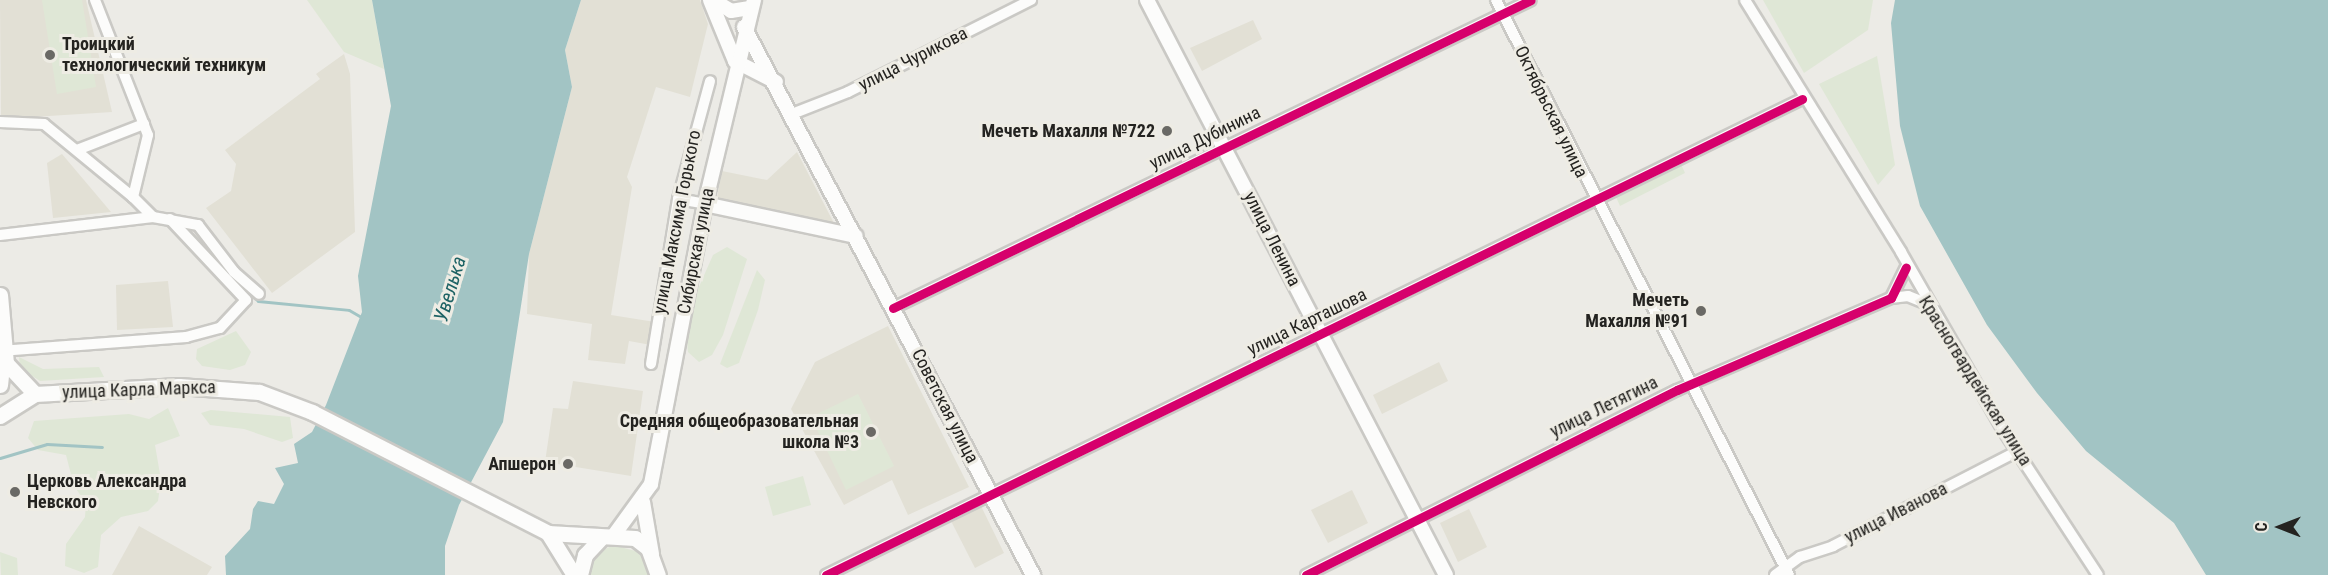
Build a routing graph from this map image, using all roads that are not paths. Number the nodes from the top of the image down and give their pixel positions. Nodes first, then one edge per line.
1 (95, 0) edge
2 (711, 0) edge
3 (1031, 0) edge
4 (1147, 0) edge
5 (1496, 0) edge
6 (1531, 0) edge
7 (1745, 0) edge
8 (752, 4) edge
9 (1503, 14) junction
10 (744, 27) junction
11 (735, 61) junction
12 (710, 81) dead end
13 (776, 82) junction
14 (1802, 99) junction
15 (792, 114) junction
16 (0, 122) edge
17 (144, 124) junction
18 (1225, 147) junction
19 (77, 150) junction
20 (133, 197) junction
21 (678, 199) junction
22 (1595, 200) junction
23 (705, 204) junction
24 (153, 217) junction
25 (170, 219) junction
26 (0, 235) edge
27 (856, 236) junction
28 (1906, 267) junction
29 (259, 294) dead end
30 (0, 295) edge
31 (1891, 298) junction
32 (1925, 303) junction
33 (893, 308) junction
34 (1321, 334) junction
35 (2, 351) edge
36 (651, 364) dead end
37 (1690, 384) junction
38 (0, 385) edge
39 (35, 394) junction
40 (0, 416) edge
41 (2018, 451) junction
42 (990, 494) junction
43 (643, 502) junction
44 (1416, 518) junction
45 (548, 533) junction
46 (607, 537) junction
47 (652, 554) junction
48 (1787, 572) edge
49 (661, 574) edge
50 (574, 575) edge
51 (580, 575) edge
52 (826, 575) edge
53 (1033, 575) edge
54 (1306, 575) edge
55 (1446, 575) edge
56 (1775, 575) edge
57 (2098, 575) edge

1 - 17 street
2 - 8 street
2 - 11 street
3 - 15 street, улица Чурикова
4 - 18 street, улица Ленина
5 - 9 street, Октябрьская улица
6 - 9 street, улица Дубинина
7 - 14 street, Красногвардейская улица
8 - 10 street, Сибирская улица
9 - 18 street, улица Дубинина
9 - 22 street, Октябрьская улица
10 - 11 street, Сибирская улица
10 - 13 street, Советская улица
11 - 13 street
11 - 23 street, Сибирская улица
12 - 21 street, улица Максима Горького
13 - 15 street, Советская улица
14 - 22 street, улица Карташова
14 - 28 street, Красногвардейская улица
15 - 27 street, Советская улица
16 - 19 street
17 - 19 street
17 - 20 street
18 - 33 street, улица Дубинина
18 - 34 street, улица Ленина
19 - 20 street
20 - 24 street
21 - 23 street
21 - 36 street, улица Максима Горького
22 - 34 street, улица Карташова
22 - 37 street, Октябрьская улица
23 - 27 street
23 - 43 street, Сибирская улица
24 - 25 street
24 - 26 street
25 - 29 street
25 - 35 street
27 - 33 street, Советская улица
28 - 31 street
28 - 32 street, Красногвардейская улица
30 - 35 main road
31 - 32 street, улица Летягина
31 - 37 street, улица Летягина
32 - 41 street, Красногвардейская улица
33 - 42 street, Советская улица
34 - 42 street, улица Карташова
34 - 44 street, улица Ленина
35 - 38 main road
35 - 39 main road
37 - 44 street, улица Летягина
37 - 48 street, Октябрьская улица
39 - 40 main road
39 - 45 main road, улица Карла Маркса
41 - 48 street, улица Иванова
41 - 57 street, Красногвардейская улица
42 - 52 street, улица Карташова
42 - 53 street, Советская улица
43 - 46 street, Сибирская улица
43 - 47 street, Сибирская улица
44 - 54 street, улица Летягина
44 - 55 street, улица Ленина
45 - 46 main road
45 - 50 main road
46 - 47 main road
46 - 51 main road
47 - 49 main road
48 - 56 street, улица Иванова

